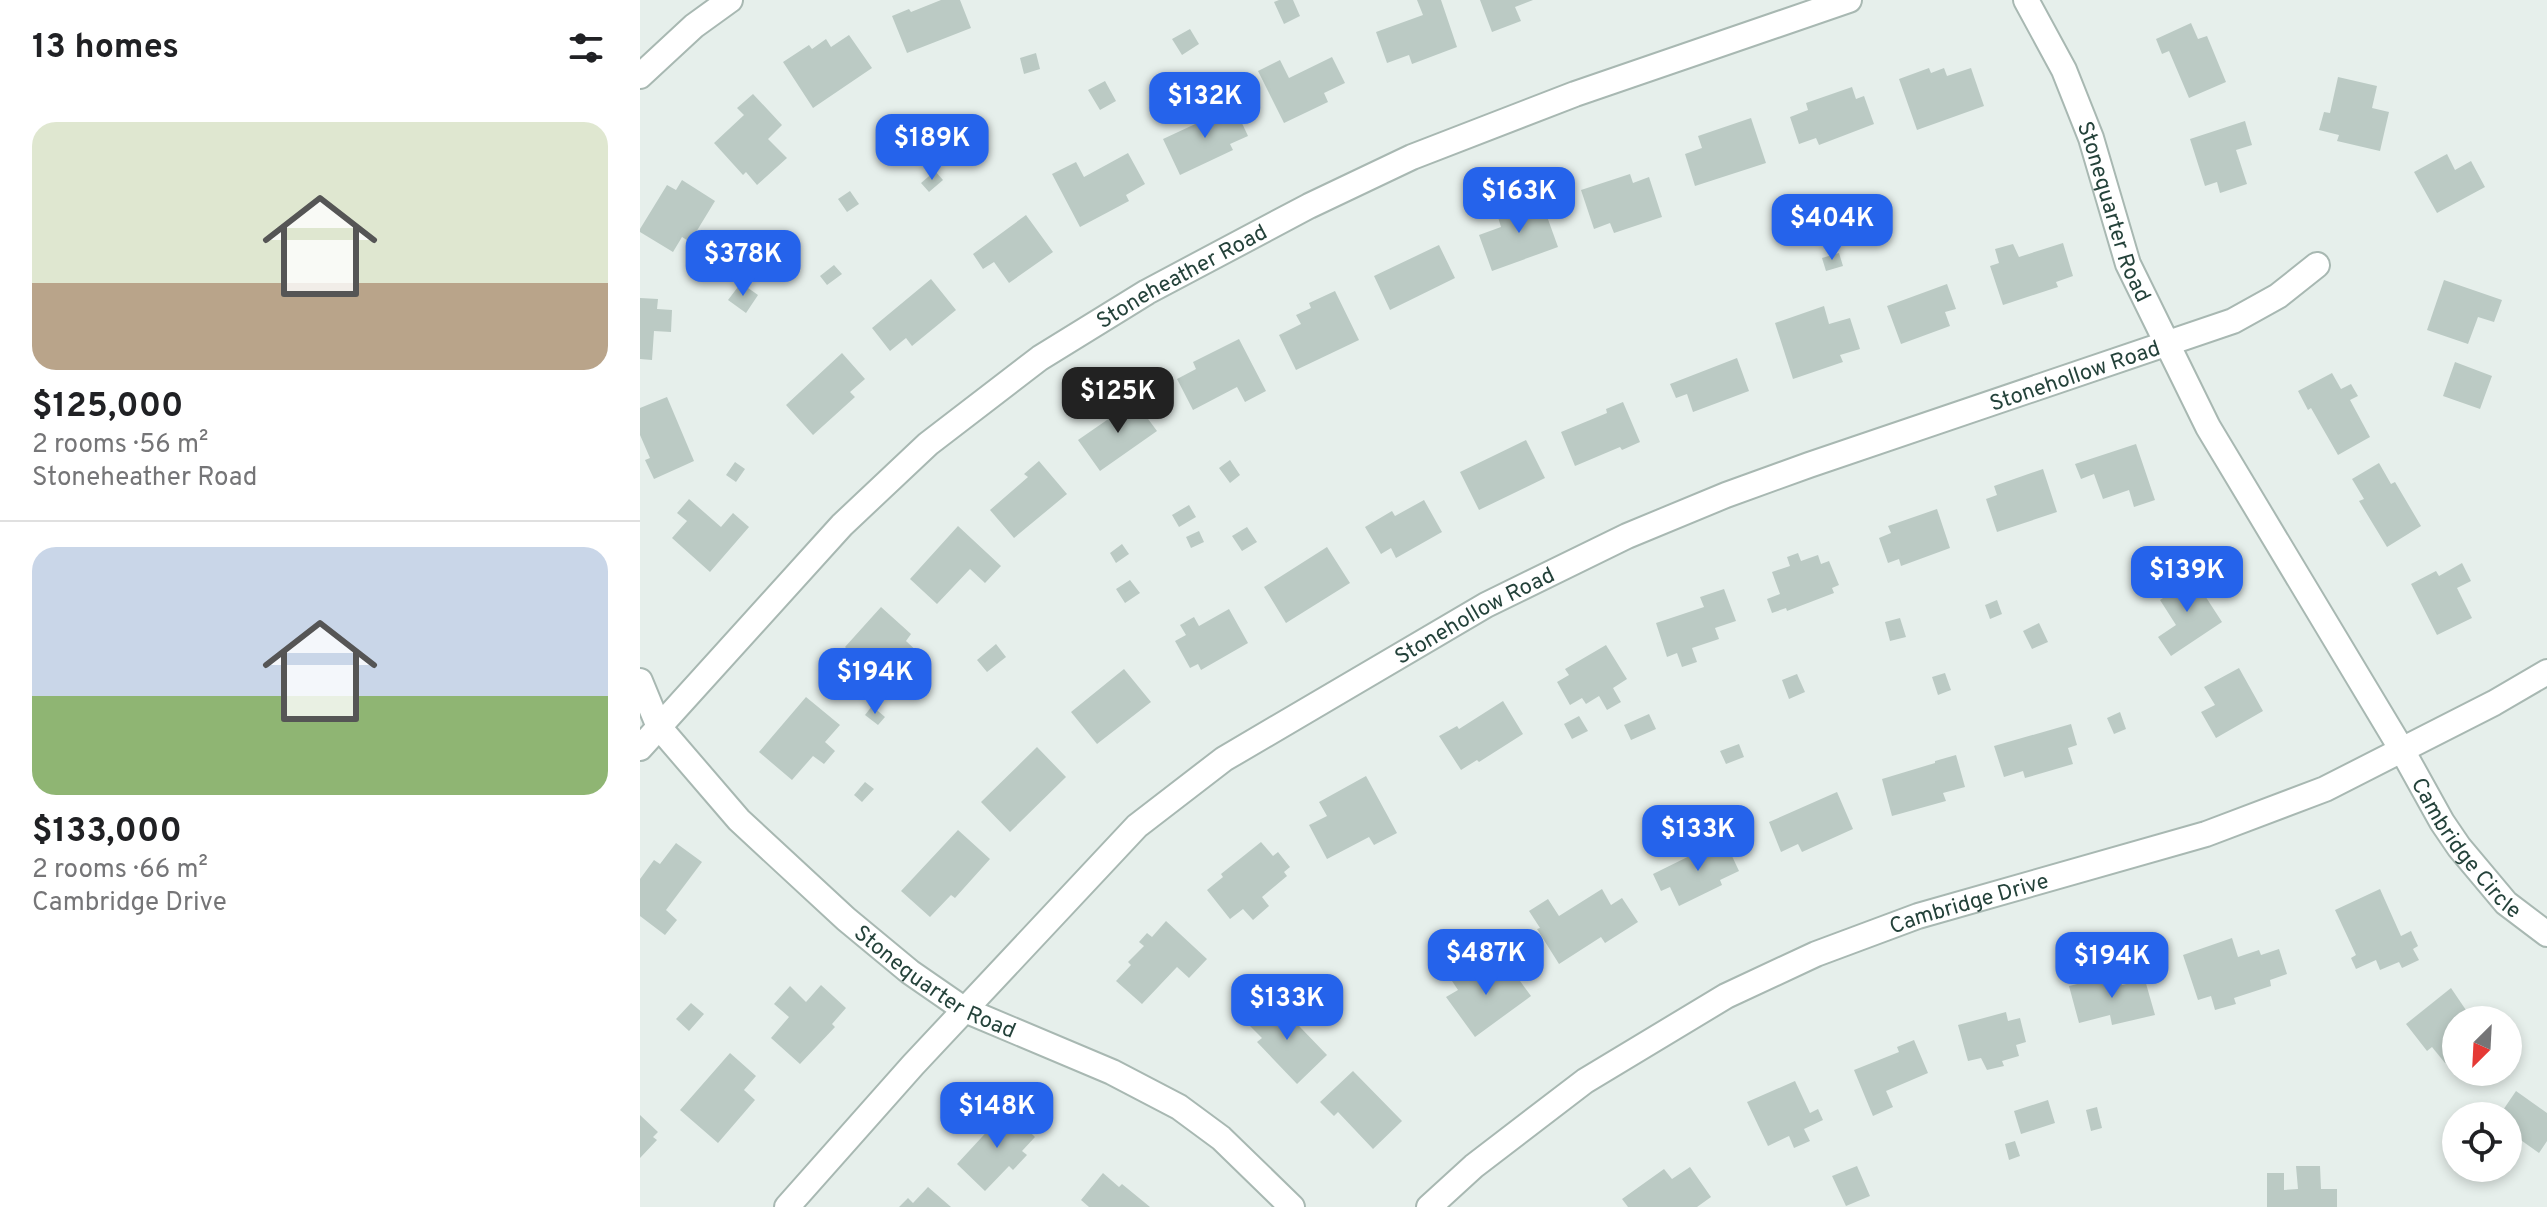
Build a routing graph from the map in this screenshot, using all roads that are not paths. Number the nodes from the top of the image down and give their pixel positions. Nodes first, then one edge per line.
1 (730, 0) edge
2 (1849, 0) edge
3 (2026, 0) edge
4 (640, 76) edge
5 (2317, 265) dead end
6 (2167, 344) junction
7 (2547, 672) edge
8 (640, 681) edge
9 (659, 727) junction
10 (640, 748) edge
11 (2402, 750) junction
12 (2547, 934) edge
13 (965, 1010) junction
14 (787, 1207) edge
15 (1292, 1207) edge
16 (1429, 1207) edge

1 - 4 street
2 - 9 street, Stoneheather Road
3 - 6 street, Stonequarter Road
5 - 6 street, Stonehollow Road
6 - 11 street, Stonequarter Road
6 - 13 street, Stonehollow Road
7 - 11 street, Cambridge Drive
8 - 9 street, Stonequarter Road
9 - 10 street, Stoneheather Road
9 - 13 street, Stonequarter Road
11 - 12 street, Cambridge Circle
11 - 16 street, Cambridge Drive
13 - 14 street, Stonehollow Road
13 - 15 street, Stonequarter Road

